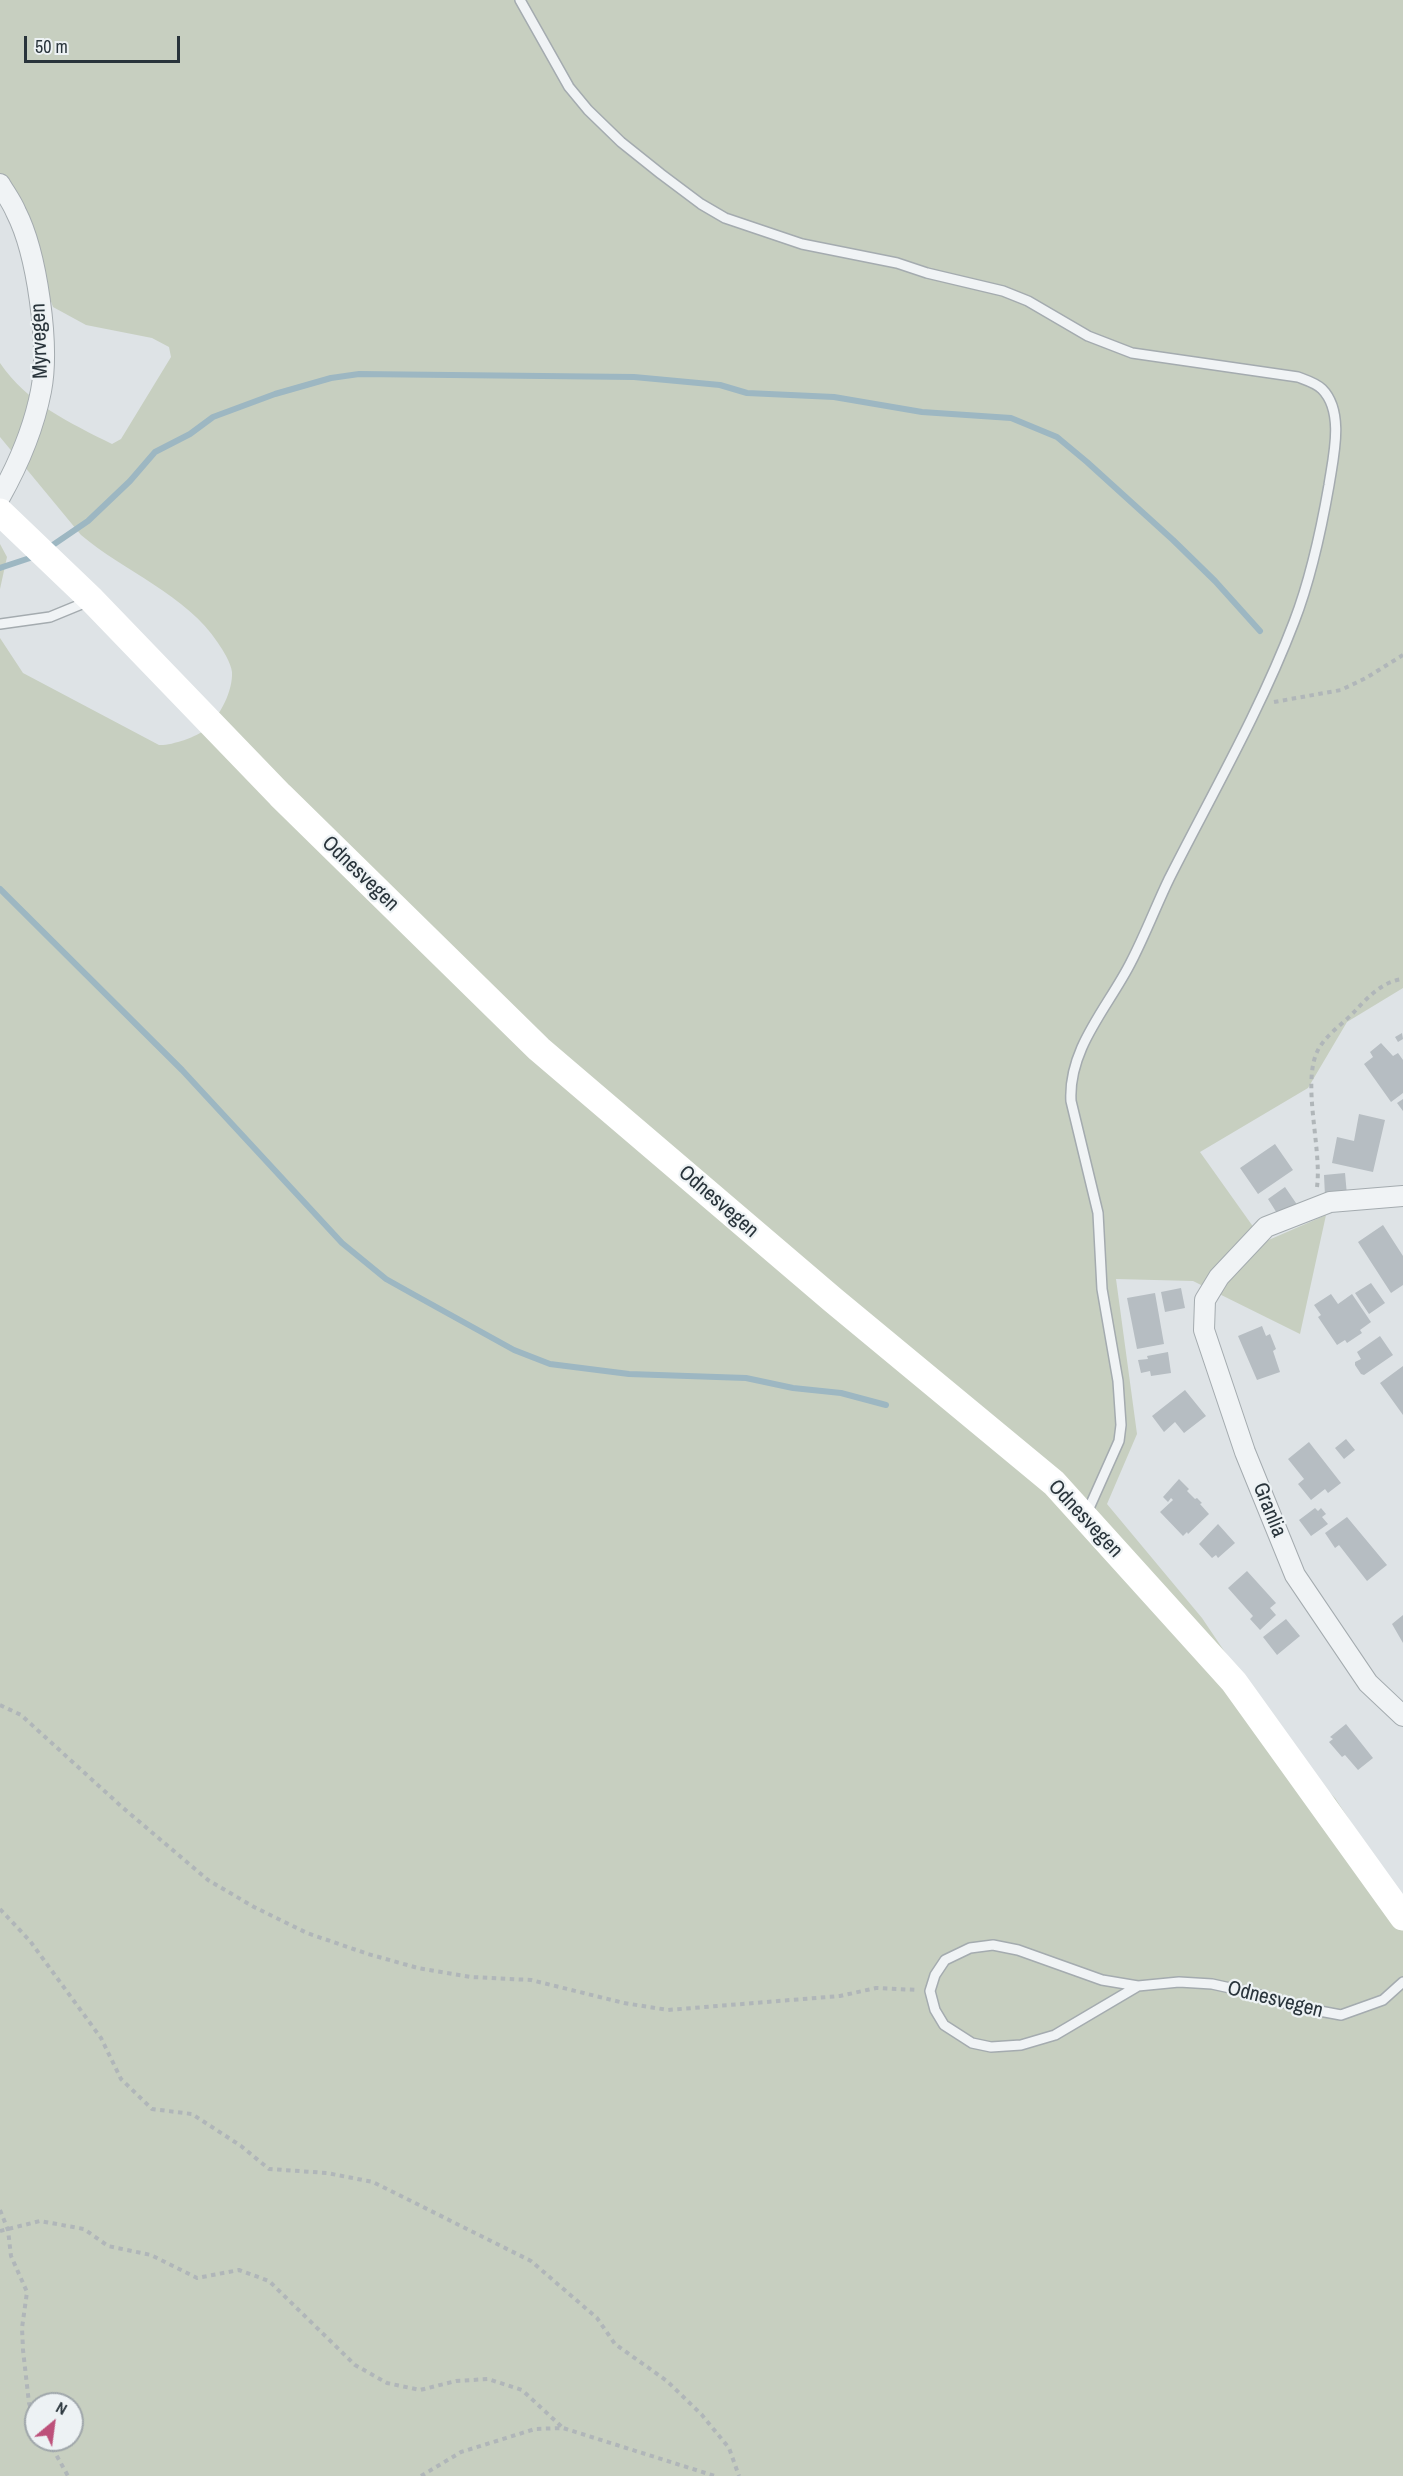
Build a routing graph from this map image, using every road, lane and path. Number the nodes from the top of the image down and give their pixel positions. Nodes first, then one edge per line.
1 (520, 0) edge
2 (0, 184) edge
3 (0, 496) edge
4 (0, 512) edge
5 (92, 600) junction
6 (0, 624) edge
7 (1403, 655) edge
8 (1259, 705) junction
9 (1403, 979) edge
10 (1403, 1196) edge
11 (1317, 1207) junction
12 (1085, 1517) junction
13 (0, 1705) edge
14 (1403, 1716) edge
15 (0, 1909) edge
16 (1403, 1917) edge
17 (1403, 1982) edge
18 (1138, 1986) junction
19 (930, 1991) junction
20 (0, 2210) edge
21 (8, 2230) junction
22 (0, 2231) edge
23 (28, 2392) edge
24 (563, 2428) junction
25 (55, 2452) edge
26 (68, 2476) edge
27 (421, 2476) edge
28 (715, 2476) edge
29 (739, 2476) edge

1 - 8 lane
2 - 3 street, Myrvegen
4 - 5 main road, Odnesvegen
5 - 6 lane
5 - 12 main road, Odnesvegen
7 - 8 path
8 - 12 lane
9 - 11 path
10 - 11 street, Granlia
11 - 14 street, Granlia
12 - 16 main road, Odnesvegen
13 - 19 path
15 - 29 path
17 - 18 lane, Odnesvegen
18 - 19 lane, Odnesvegen
18 - 19 lane, Odnesvegen
20 - 21 path
21 - 22 path
21 - 23 path
21 - 24 path
24 - 27 path
24 - 28 path
25 - 26 path

